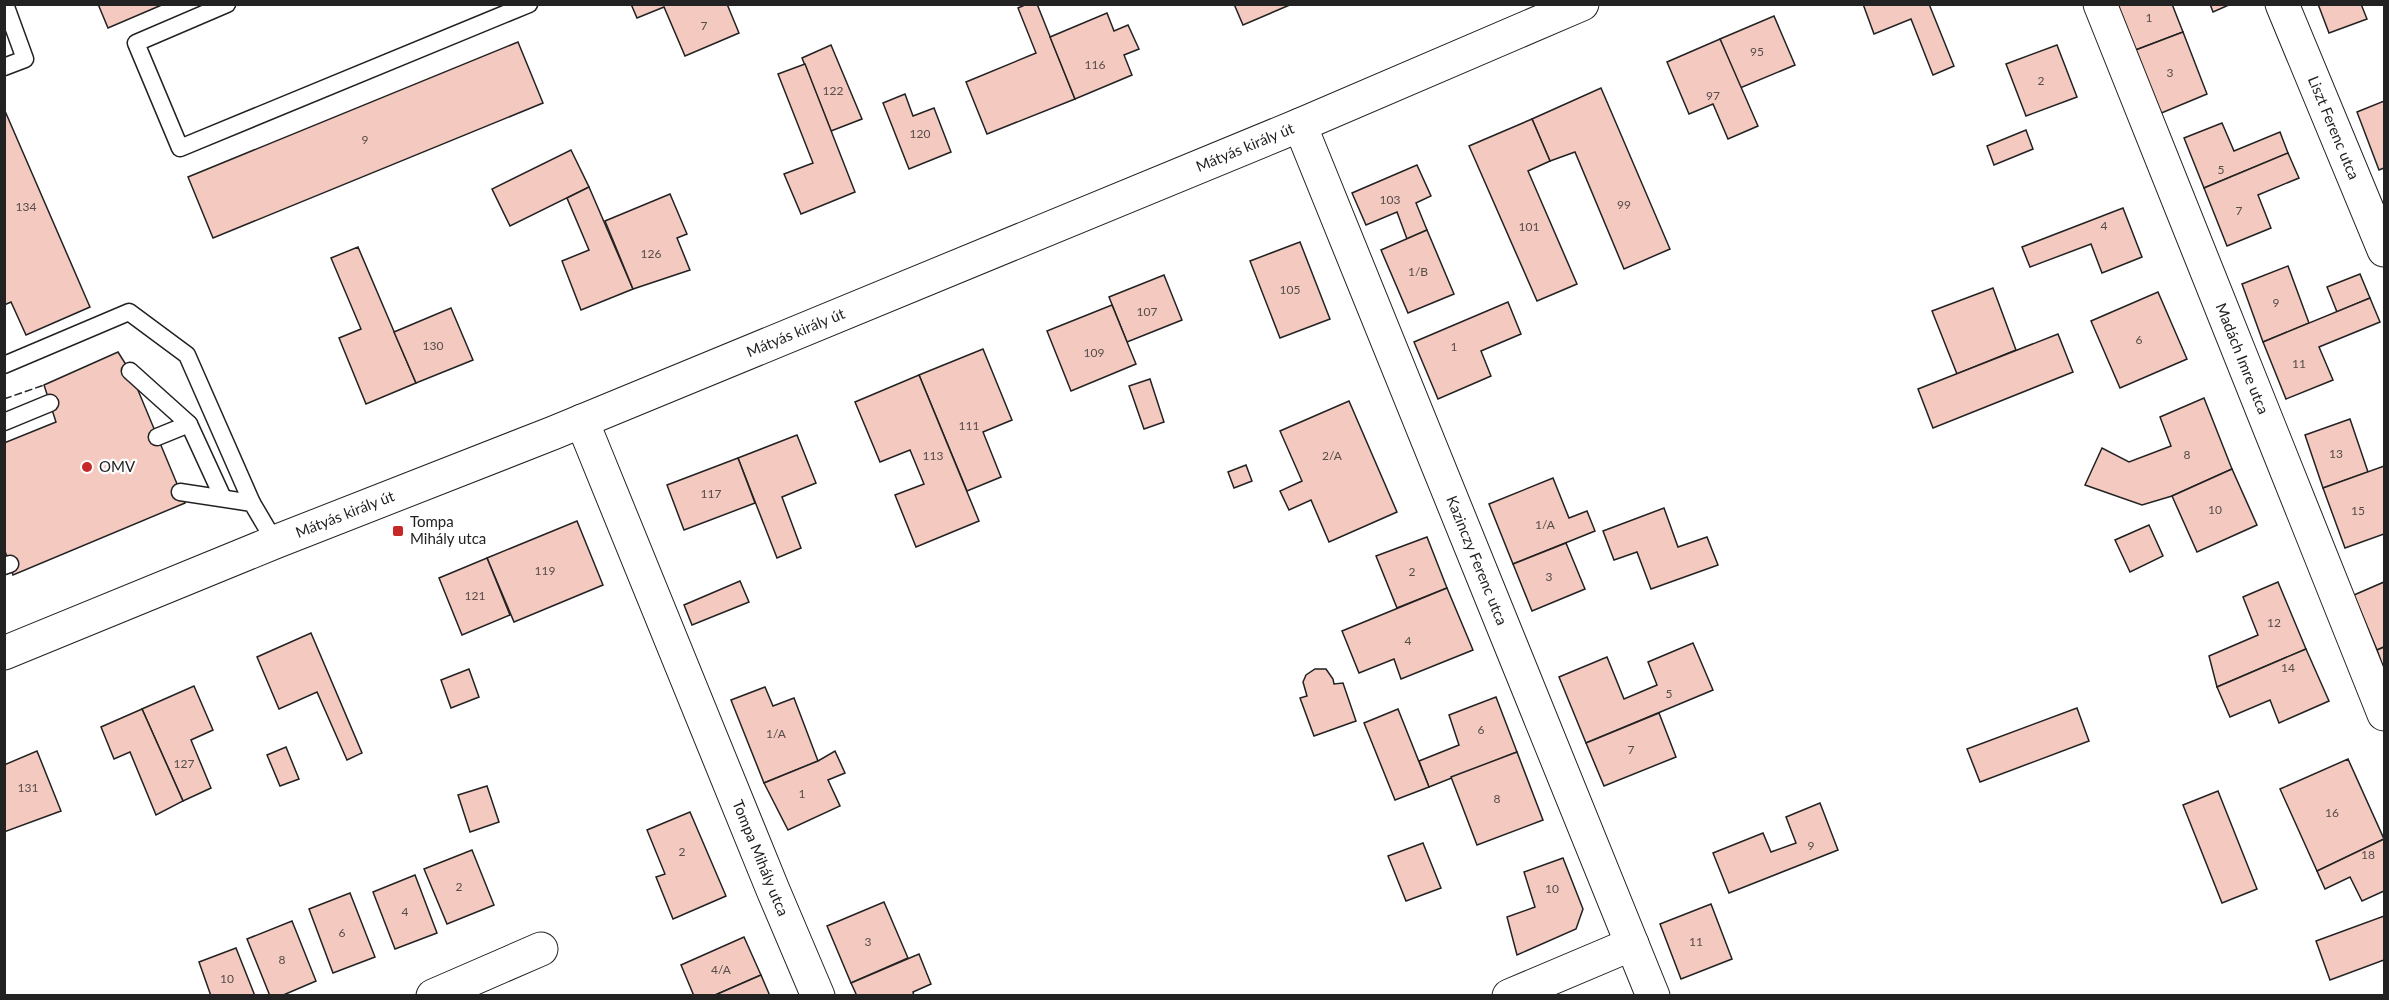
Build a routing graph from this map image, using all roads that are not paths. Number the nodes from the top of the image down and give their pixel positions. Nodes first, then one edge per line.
1 (5, 4) edge
2 (227, 4) edge
3 (529, 4) edge
4 (1582, 4) edge
5 (2100, 4) edge
6 (2282, 4) edge
7 (4, 67) edge
8 (1300, 124) junction
9 (2381, 233) edge
10 (4, 365) edge
11 (130, 371) dead end
12 (50, 403) dead end
13 (582, 421) junction
14 (4, 422) edge
15 (189, 424) junction
16 (157, 437) dead end
17 (180, 492) dead end
18 (223, 498) junction
19 (252, 503) junction
20 (274, 542) junction
21 (4, 653) edge
22 (2385, 714) edge
23 (1632, 944) junction
24 (541, 949) dead end
25 (433, 996) edge
26 (818, 996) edge
27 (1509, 996) edge
28 (1653, 996) edge

1 - 7 lane
2 - 3 lane
4 - 8 street, Mátyás király út
5 - 22 street, Madách Imre utca
6 - 9 street, Liszt Ferenc utca
8 - 13 street, Mátyás király út
8 - 23 street, Kazinczy Ferenc utca
10 - 19 lane
11 - 15 lane
12 - 14 lane
13 - 20 street, Mátyás király út
13 - 26 street, Tompa Mihály utca
15 - 16 lane
15 - 18 lane
17 - 18 lane
18 - 19 lane
19 - 20 lane
20 - 21 street, Mátyás király út
23 - 27 street
23 - 28 street, Kazinczy Ferenc utca
24 - 25 street

